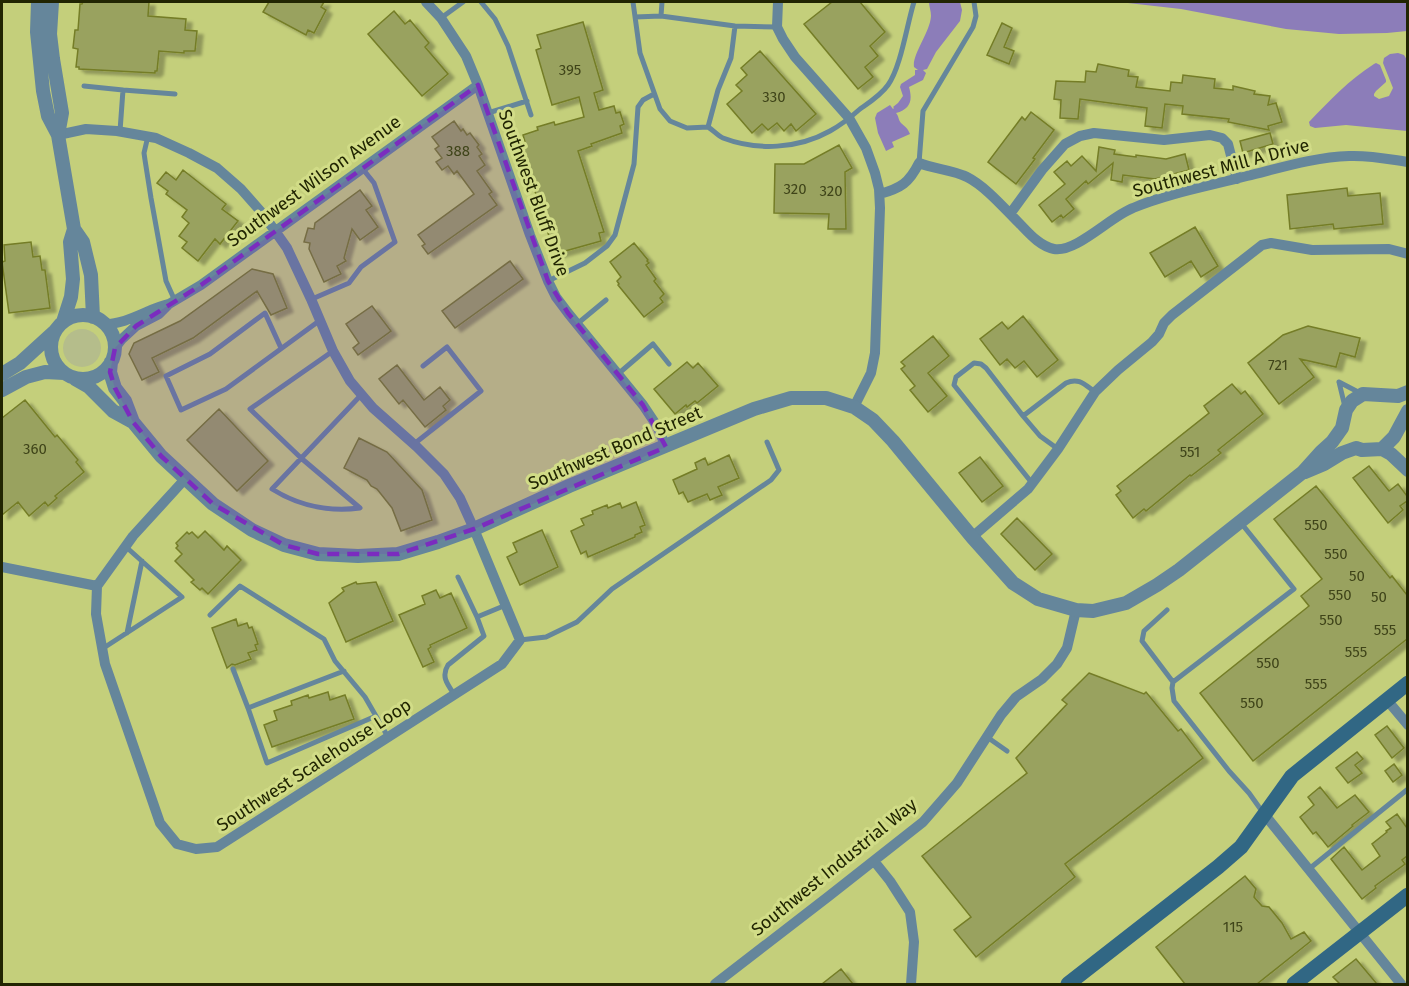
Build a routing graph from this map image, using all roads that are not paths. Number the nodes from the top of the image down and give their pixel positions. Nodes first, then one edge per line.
1 (38, 2) edge
2 (52, 2) edge
3 (426, 2) edge
4 (463, 2) edge
5 (481, 2) edge
6 (633, 2) edge
7 (662, 2) edge
8 (778, 2) edge
9 (914, 2) edge
10 (974, 2) edge
11 (661, 16) junction
12 (635, 17) junction
13 (441, 18) junction
14 (735, 26) junction
15 (777, 27) junction
16 (478, 85) junction
17 (84, 86) dead end
18 (123, 90) junction
19 (175, 94) dead end
20 (654, 94) junction
21 (527, 101) junction
22 (488, 114) junction
23 (531, 115) dead end
24 (849, 118) junction
25 (708, 127) junction
26 (120, 131) junction
27 (58, 135) junction
28 (148, 136) junction
29 (1407, 162) edge
30 (919, 163) junction
31 (362, 168) junction
32 (1237, 179) junction
33 (880, 194) junction
34 (1010, 214) junction
35 (74, 229) junction
36 (275, 232) junction
37 (1407, 254) edge
38 (548, 281) junction
39 (311, 300) junction
40 (606, 300) dead end
41 (172, 303) junction
42 (99, 321) junction
43 (319, 321) junction
44 (577, 324) junction
45 (59, 326) junction
46 (281, 348) junction
47 (333, 351) junction
48 (113, 355) junction
49 (669, 364) dead end
50 (423, 366) dead end
51 (2, 374) edge
52 (618, 374) junction
53 (69, 376) junction
54 (2, 390) edge
55 (1095, 392) junction
56 (1407, 392) edge
57 (362, 394) junction
58 (1363, 394) junction
59 (854, 407) junction
60 (1346, 410) junction
61 (1407, 411) edge
62 (1023, 416) junction
63 (133, 422) junction
64 (1342, 428) junction
65 (767, 442) dead end
66 (414, 444) junction
67 (666, 447) junction
68 (1356, 448) junction
69 (1058, 449) junction
70 (1382, 449) junction
71 (301, 458) junction
72 (1407, 470) edge
73 (1303, 472) junction
74 (185, 479) junction
75 (1032, 483) junction
76 (1240, 522) junction
77 (474, 529) junction
78 (972, 537) junction
79 (125, 546) junction
80 (142, 561) junction
81 (2, 567) edge
82 (458, 577) dead end
83 (97, 586) junction
84 (506, 605) junction
85 (1076, 610) junction
86 (1167, 610) dead end
87 (210, 615) dead end
88 (477, 618) junction
89 (127, 633) junction
90 (520, 640) junction
91 (102, 649) junction
92 (233, 669) dead end
93 (344, 671) junction
94 (1173, 682) junction
95 (1407, 683) edge
96 (454, 694) junction
97 (1387, 700) junction
98 (248, 708) junction
99 (376, 716) junction
100 (1407, 725) edge
101 (987, 736) junction
102 (388, 737) junction
103 (1007, 751) dead end
104 (1407, 789) edge
105 (1265, 815) junction
106 (874, 861) junction
107 (1308, 869) junction
108 (1407, 895) edge
109 (1359, 933) junction
110 (715, 984) edge
111 (911, 984) edge
112 (1068, 984) edge
113 (1294, 984) edge
114 (1401, 984) edge

1 - 27 street
2 - 27 street
3 - 13 street, Southwest Bluff Drive
4 - 13 lane
5 - 21 lane
6 - 12 lane
7 - 11 lane
8 - 15 street
9 - 24 lane
10 - 30 lane
11 - 12 lane
11 - 14 lane
12 - 20 lane
13 - 16 street, Southwest Bluff Drive
14 - 15 lane
14 - 25 lane
15 - 24 street
16 - 22 street, Southwest Bluff Drive
16 - 31 street, Southwest Wilson Avenue
17 - 18 lane
18 - 19 lane
18 - 26 lane
20 - 25 lane
20 - 38 lane
21 - 22 lane
21 - 23 lane
22 - 38 street, Southwest Bluff Drive
24 - 25 lane
24 - 33 street
26 - 27 street
26 - 28 street
27 - 35 street
28 - 36 street
28 - 41 lane
29 - 32 street, Southwest Mill A Drive
30 - 33 street
30 - 34 street, Southwest Mill A Drive
31 - 36 street, Southwest Wilson Avenue
31 - 39 lane
32 - 34 street, Southwest Mill A Drive
32 - 34 street
33 - 59 street
35 - 42 street
35 - 45 street
36 - 39 street
36 - 41 street, Southwest Wilson Avenue
37 - 55 street
38 - 44 street, Southwest Bluff Drive
39 - 43 street
40 - 44 lane
41 - 42 street, Southwest Wilson Avenue
41 - 48 street, Southwest Wilson Avenue
42 - 45 street
42 - 48 street
43 - 46 lane
43 - 47 street
44 - 52 street, Southwest Bluff Drive
45 - 51 street
45 - 53 street
46 - 46 lane
47 - 57 street
47 - 71 lane
48 - 53 street
48 - 63 street, Southwest Bond Street
49 - 52 lane
50 - 66 lane
52 - 67 street, Southwest Bluff Drive
53 - 54 street
53 - 63 street, Southwest Bond Street
55 - 62 lane
55 - 69 street
56 - 58 street
57 - 66 street
57 - 71 lane
58 - 60 street
58 - 60 lane
59 - 67 street, Southwest Bond Street
59 - 78 street, Southwest Bond Street
60 - 64 street
61 - 70 street
62 - 69 lane
62 - 75 lane
63 - 74 street, Southwest Bond Street
64 - 68 street
64 - 73 street
65 - 90 lane
66 - 77 street
67 - 77 street, Southwest Bond Street
68 - 70 street
68 - 73 street
69 - 75 street
70 - 72 street
71 - 71 lane
73 - 76 street
74 - 77 street, Southwest Bond Street
74 - 79 street
75 - 78 street
76 - 85 street
76 - 94 lane
77 - 84 street
78 - 85 street, Southwest Bond Street
79 - 80 lane
79 - 83 street
80 - 89 lane
80 - 89 lane
81 - 83 street
82 - 88 lane
83 - 91 street, Southwest Scalehouse Loop
84 - 88 lane
84 - 90 street
85 - 101 street, Southwest Industrial Way
86 - 94 lane
87 - 93 lane
88 - 96 lane
89 - 91 lane
90 - 96 street, Southwest Scalehouse Loop
91 - 102 street, Southwest Scalehouse Loop
92 - 98 lane
93 - 98 lane
93 - 99 lane
94 - 105 lane
95 - 97 main road
96 - 102 street, Southwest Scalehouse Loop
97 - 100 street
97 - 105 main road
98 - 99 lane
99 - 102 lane
101 - 103 lane
101 - 106 street, Southwest Industrial Way
104 - 107 lane
105 - 107 street
105 - 112 main road
106 - 110 street, Southwest Industrial Way
106 - 111 street
107 - 109 street
108 - 109 main road
109 - 113 main road
109 - 114 street

